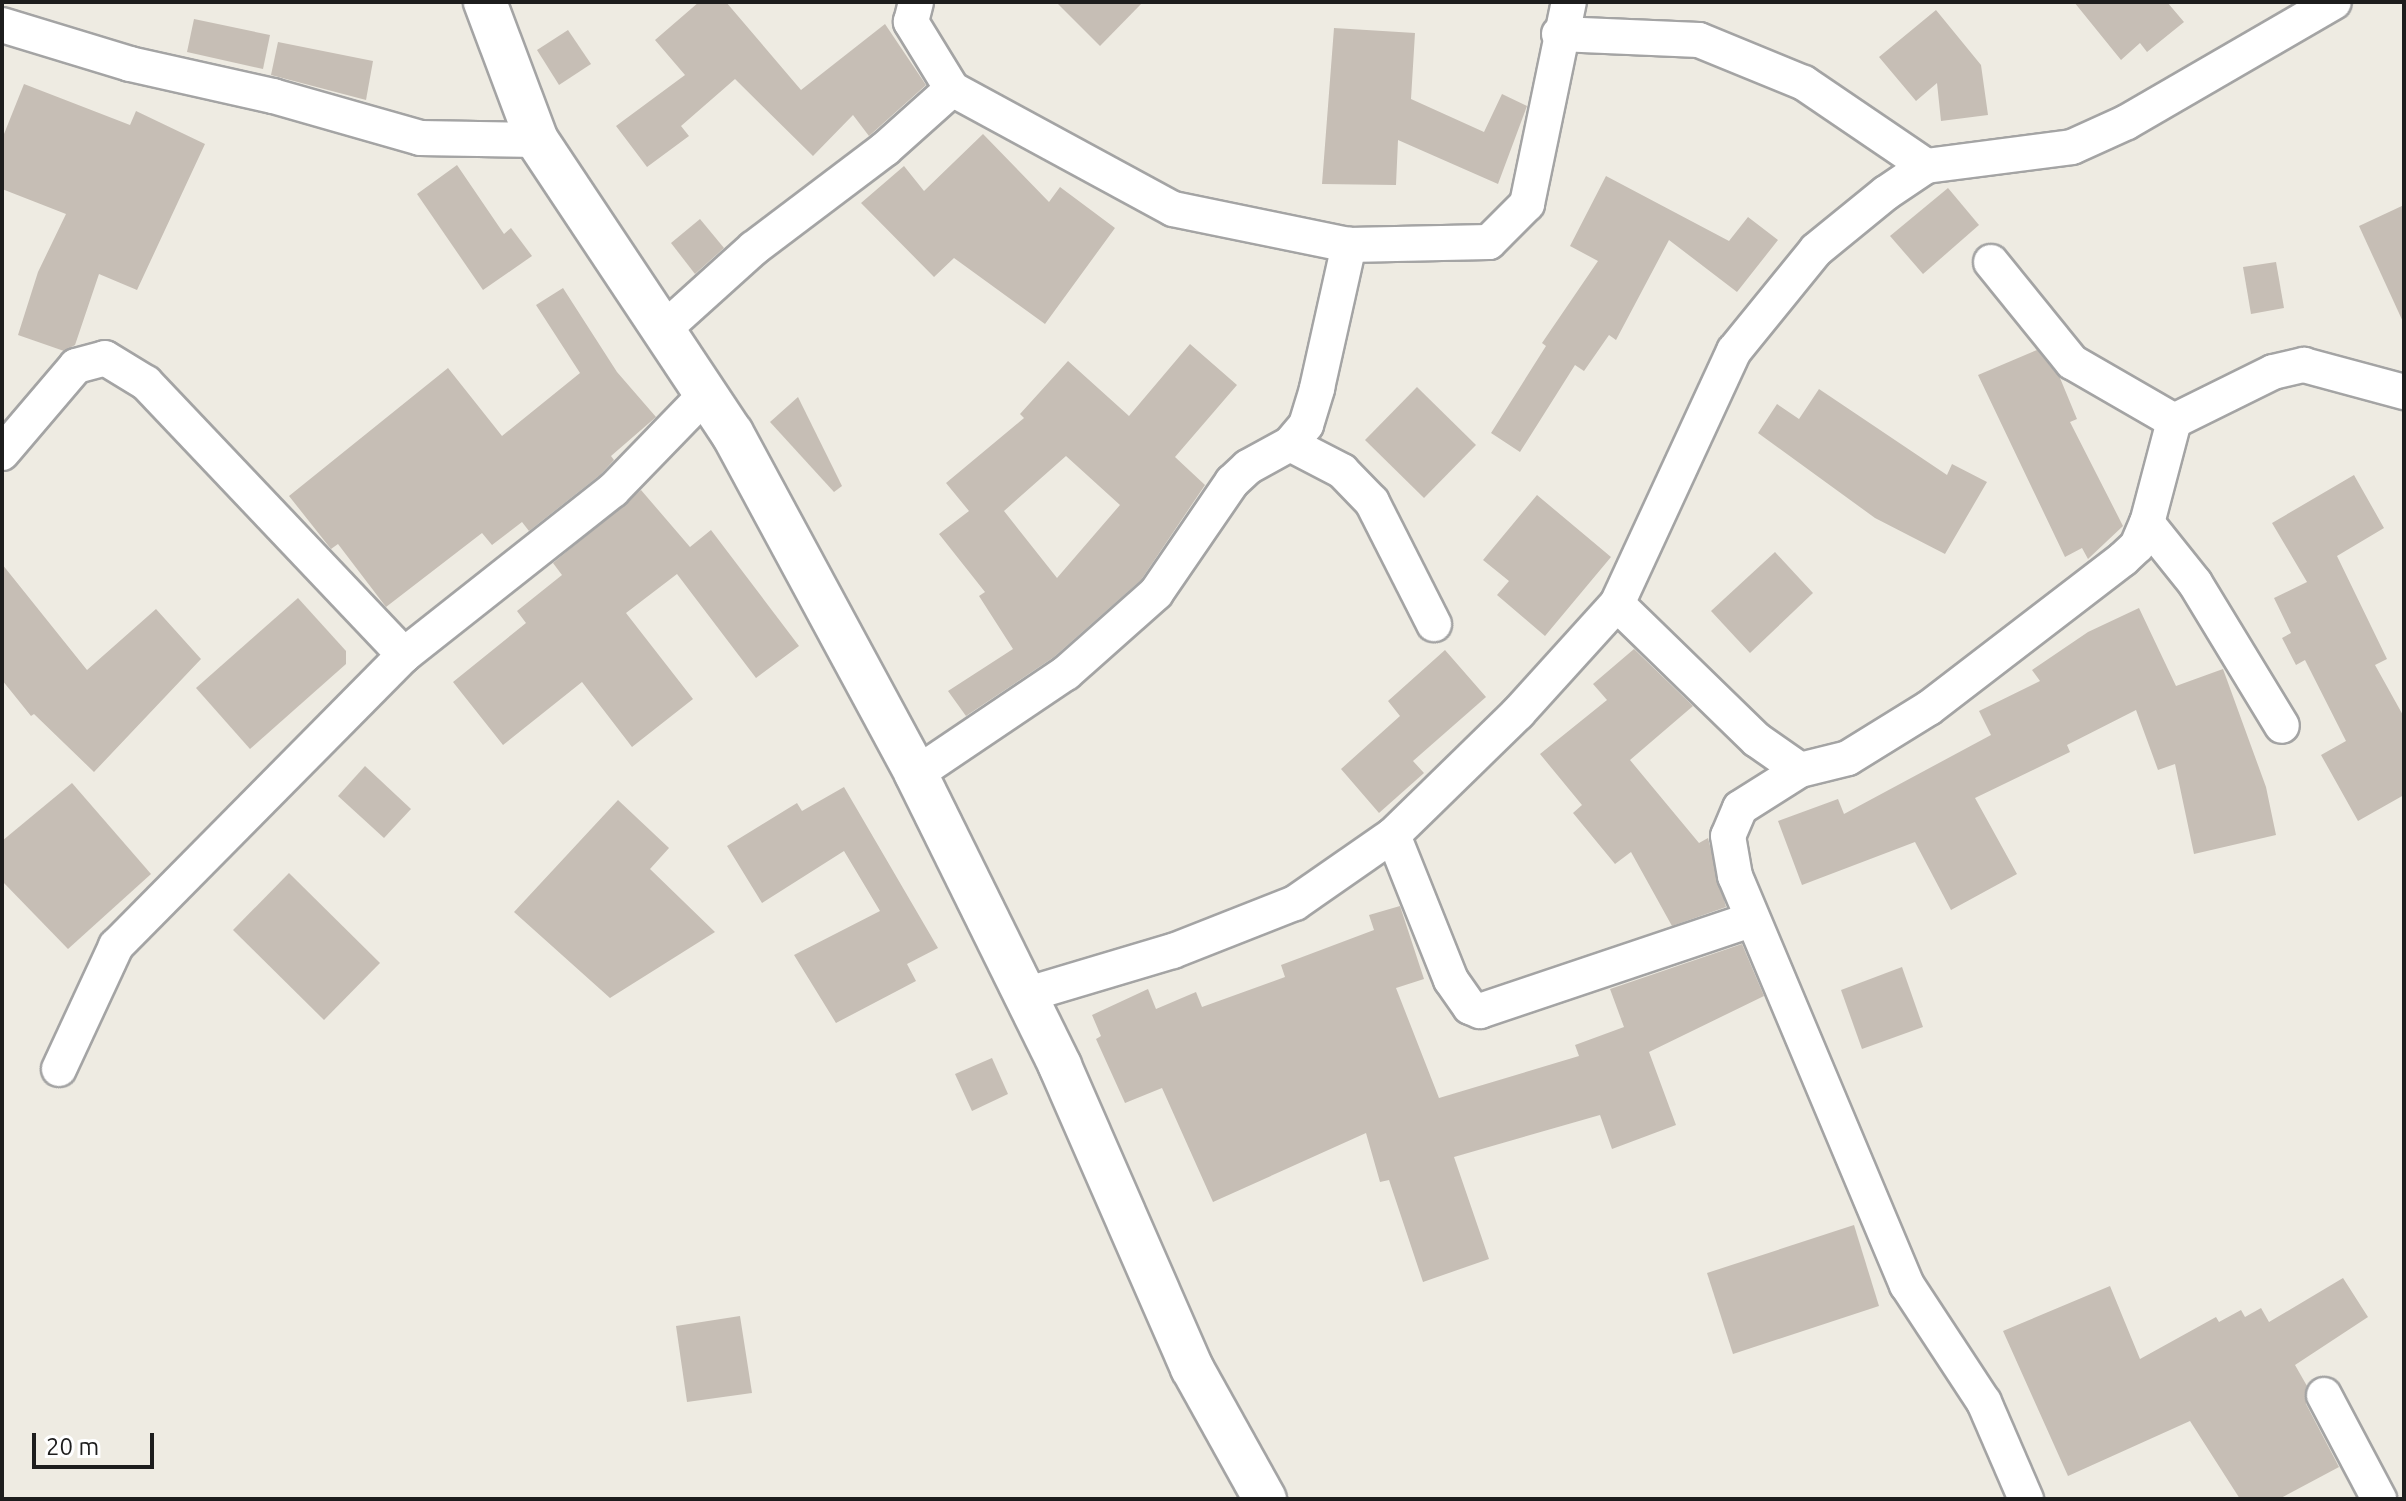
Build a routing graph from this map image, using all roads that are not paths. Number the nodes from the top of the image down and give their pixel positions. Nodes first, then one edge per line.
1 (485, 2) edge
2 (916, 2) edge
3 (1569, 2) edge
4 (2334, 2) edge
5 (2, 25) edge
6 (1559, 34) junction
7 (952, 89) junction
8 (537, 140) junction
9 (1926, 166) junction
10 (1349, 245) junction
11 (1991, 262) dead end
12 (663, 330) junction
13 (2404, 392) edge
14 (706, 394) junction
15 (2174, 421) junction
16 (1290, 444) junction
17 (2, 453) edge
18 (2147, 523) junction
19 (1617, 604) junction
20 (1434, 624) dead end
21 (404, 655) junction
22 (2282, 726) dead end
23 (1800, 770) junction
24 (916, 774) junction
25 (1393, 835) junction
26 (1751, 920) junction
27 (1025, 995) junction
28 (59, 1069) dead end
29 (2324, 1395) dead end
30 (1265, 1499) edge
31 (2026, 1499) edge
32 (2379, 1499) edge

1 - 8 street
2 - 7 street
3 - 6 street
4 - 9 street
5 - 8 street
6 - 9 street
6 - 10 street
7 - 10 street
7 - 12 street
8 - 12 street
9 - 19 street
10 - 16 street
11 - 15 street
12 - 14 street
13 - 15 street
14 - 21 street
14 - 24 street
15 - 18 street
16 - 20 street
16 - 24 street
17 - 21 street
18 - 22 street
18 - 23 street
19 - 23 street
19 - 25 street
21 - 28 street
23 - 26 street
24 - 27 street
25 - 26 street
25 - 27 street
26 - 31 street
27 - 30 street
29 - 32 street

